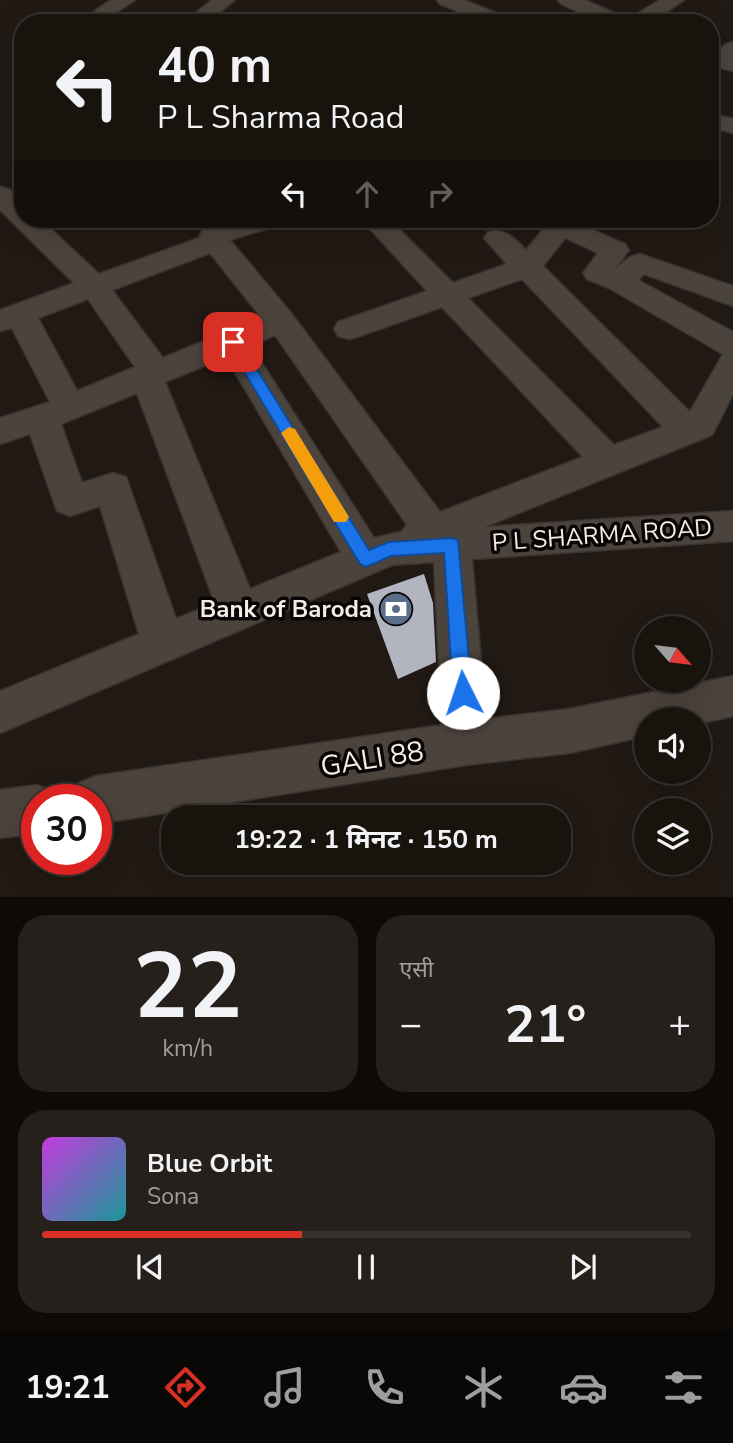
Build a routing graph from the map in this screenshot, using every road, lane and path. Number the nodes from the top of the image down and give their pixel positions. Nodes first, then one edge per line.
1 (125, 0) edge
2 (225, 0) edge
3 (447, 0) edge
4 (568, 0) edge
5 (671, 1) edge
6 (101, 14) edge
7 (206, 14) edge
8 (482, 14) edge
9 (600, 14) edge
10 (650, 14) edge
11 (733, 48) edge
12 (733, 64) edge
13 (0, 195) edge
14 (14, 208) edge
15 (34, 228) edge
16 (240, 228) edge
17 (383, 228) edge
18 (558, 228) edge
19 (574, 228) edge
20 (498, 238) dead end
21 (215, 241) junction
22 (527, 267) junction
23 (619, 281) junction
24 (93, 285) junction
25 (447, 295) junction
26 (733, 296) edge
27 (10, 317) edge
28 (280, 320) junction
29 (349, 330) dead end
30 (233, 342) junction
31 (733, 346) edge
32 (733, 362) edge
33 (151, 373) junction
34 (56, 412) junction
35 (688, 430) junction
36 (0, 431) edge
37 (608, 462) junction
38 (733, 526) edge
39 (442, 538) junction
40 (378, 554) junction
41 (239, 612) junction
42 (163, 644) junction
43 (733, 696) edge
44 (0, 712) edge
45 (466, 743) junction
46 (112, 798) edge
47 (21, 811) edge
48 (0, 814) edge

1 - 6 street
2 - 7 street
3 - 8 street
4 - 9 street
5 - 10 street
11 - 12 street
13 - 14 street
15 - 24 street
16 - 21 street
17 - 25 street
18 - 22 street
19 - 23 street
20 - 22 street
21 - 24 street
21 - 28 street
22 - 25 street
22 - 35 street
23 - 26 street
23 - 31 street
24 - 27 street
24 - 33 street
25 - 29 street
25 - 37 street
27 - 34 street
28 - 30 street
28 - 39 street
30 - 33 street
30 - 40 street
32 - 35 street
33 - 34 street
33 - 41 street
34 - 36 street
34 - 42 street
35 - 37 street
37 - 39 street
38 - 39 street, P L SHARMA ROAD
39 - 40 street, P L SHARMA ROAD
39 - 45 street
40 - 41 street, P L SHARMA ROAD
41 - 42 street, P L SHARMA ROAD
42 - 44 street, P L SHARMA ROAD
43 - 45 street, GALI 88
45 - 46 street, GALI 88
47 - 48 street

